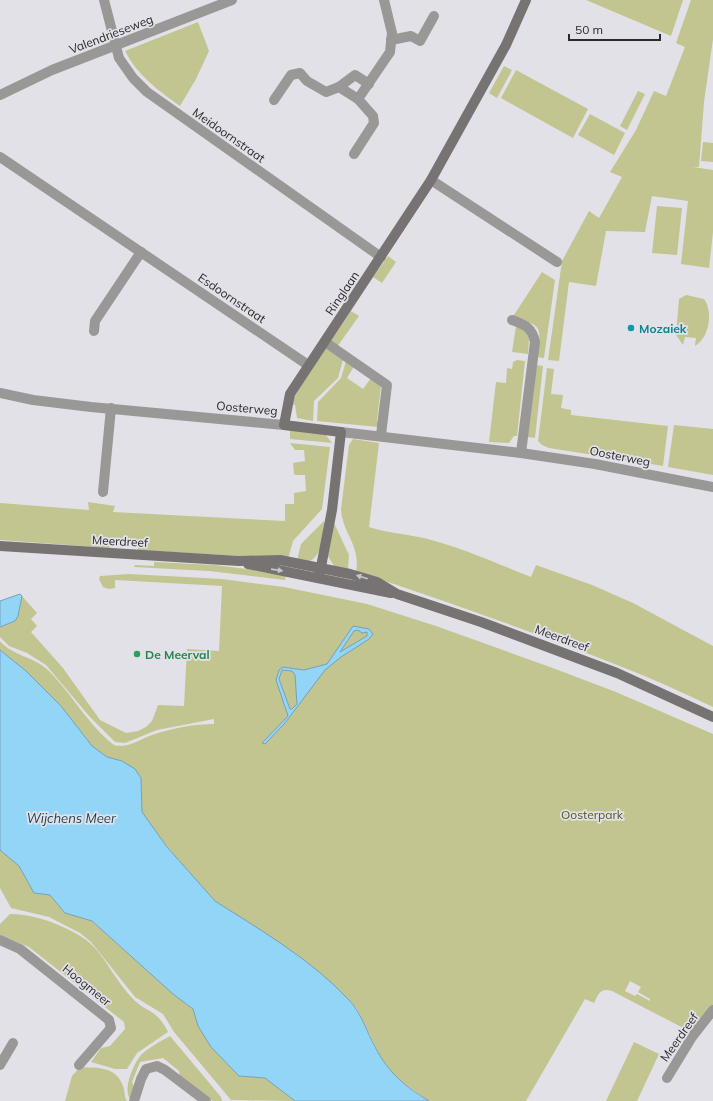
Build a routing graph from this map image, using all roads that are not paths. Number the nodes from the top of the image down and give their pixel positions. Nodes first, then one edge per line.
1 (104, 0) edge
2 (232, 0) edge
3 (384, 0) edge
4 (526, 0) edge
5 (434, 16) dead end
6 (391, 40) junction
7 (116, 46) junction
8 (369, 84) junction
9 (339, 87) junction
10 (0, 94) edge
11 (358, 99) junction
12 (274, 100) dead end
13 (354, 154) dead end
14 (0, 157) edge
15 (431, 180) junction
16 (141, 252) junction
17 (381, 257) junction
18 (557, 262) dead end
19 (512, 320) dead end
20 (94, 332) dead end
21 (325, 342) junction
22 (308, 365) junction
23 (0, 393) edge
24 (111, 408) junction
25 (284, 425) junction
26 (341, 432) junction
27 (382, 435) junction
28 (521, 453) junction
29 (713, 487) edge
30 (103, 492) dead end
31 (0, 546) edge
32 (320, 572) junction
33 (713, 717) edge
34 (0, 940) edge
35 (713, 1010) edge
36 (13, 1043) dead end
37 (0, 1065) edge
38 (79, 1066) dead end
39 (667, 1078) dead end
40 (134, 1101) edge
41 (206, 1101) edge

1 - 7 street, Meidoornstraat
2 - 7 street, Valendrieseweg
3 - 6 street
4 - 15 street, Ringlaan
5 - 6 street
6 - 8 street
7 - 10 street, Valendrieseweg
7 - 17 street, Meidoornstraat
8 - 9 street
8 - 11 street
9 - 11 street
9 - 12 street
11 - 13 street
14 - 16 street, Esdoornstraat
15 - 17 street, Ringlaan
15 - 18 street
16 - 20 street
16 - 22 street, Esdoornstraat
17 - 21 street, Ringlaan
19 - 28 street
21 - 22 street, Ringlaan
21 - 27 street
22 - 25 street, Ringlaan
23 - 24 street, Oosterweg
24 - 25 street, Oosterweg
24 - 30 street
25 - 26 street, Oosterweg
26 - 27 street, Oosterweg
26 - 32 street
27 - 28 street, Oosterweg
28 - 29 street, Oosterweg
31 - 32 street, Meerdreef
32 - 33 street, Meerdreef
34 - 38 street, Hoogmeer
35 - 39 street, Meerdreef
36 - 37 street
40 - 41 street

